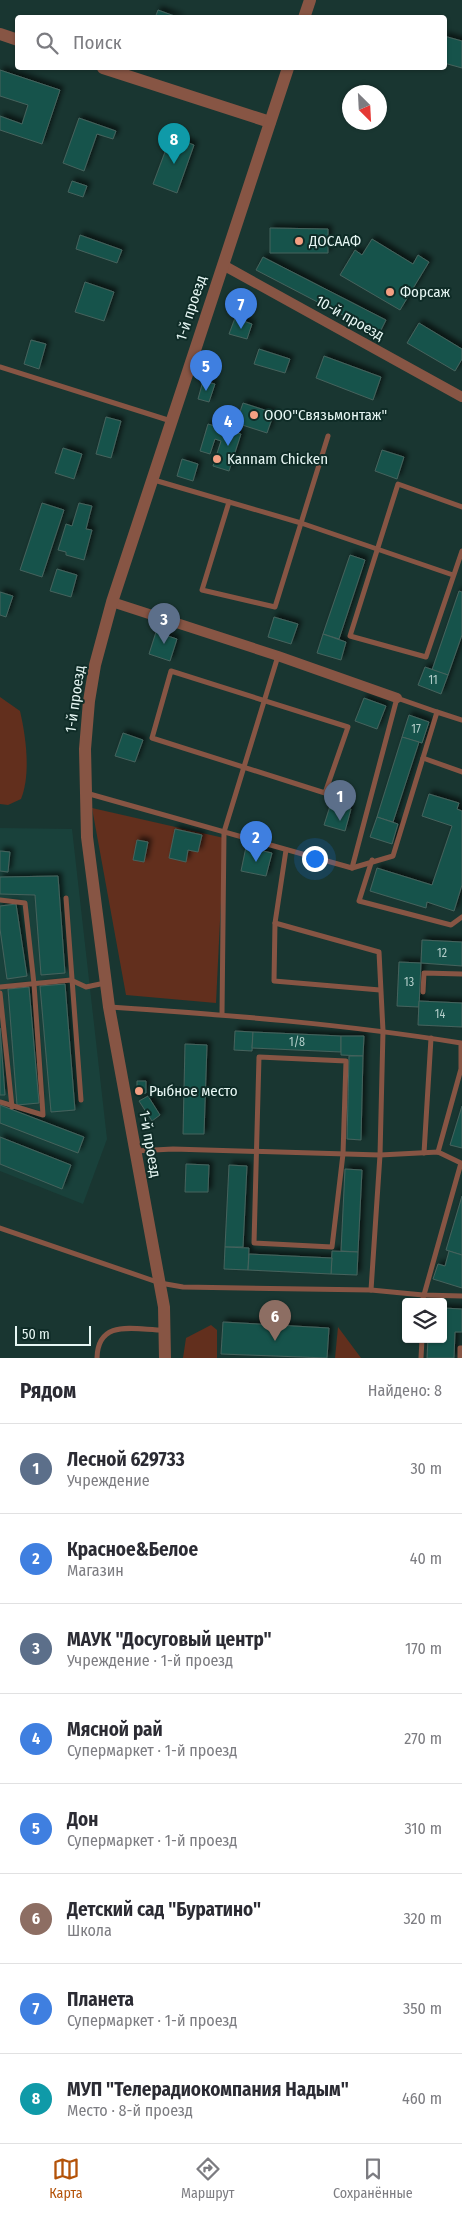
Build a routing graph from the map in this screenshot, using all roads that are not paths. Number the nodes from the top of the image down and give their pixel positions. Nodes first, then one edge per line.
1 (310, 0) edge
2 (305, 15) edge
3 (0, 34) edge
4 (15, 39) edge
5 (109, 70) edge
6 (287, 70) edge
7 (270, 122) junction
8 (223, 265) junction
9 (0, 367) edge
10 (462, 397) edge
11 (171, 421) junction
12 (328, 436) dead end
13 (151, 479) junction
14 (229, 502) junction
15 (462, 507) edge
16 (301, 523) junction
17 (376, 549) junction
18 (462, 551) edge
19 (454, 575) junction
20 (112, 602) junction
21 (278, 656) junction
22 (397, 698) junction
23 (264, 700) junction
24 (437, 712) junction
25 (462, 720) edge
26 (422, 758) junction
27 (242, 767) junction
28 (462, 772) edge
29 (84, 793) junction
30 (224, 832) junction
31 (286, 850) junction
32 (372, 860) junction
33 (352, 868) junction
34 (66, 898) dead end
35 (0, 900) edge
36 (462, 917) edge
37 (275, 923) junction
38 (462, 974) edge
39 (71, 980) junction
40 (106, 983) junction
41 (34, 984) junction
42 (0, 987) edge
43 (380, 990) junction
44 (423, 992) dead end
45 (0, 993) edge
46 (109, 1007) junction
47 (222, 1014) junction
48 (383, 1031) junction
49 (432, 1038) junction
50 (461, 1069) edge
51 (81, 1100) dead end
52 (0, 1102) edge
53 (12, 1107) junction
54 (134, 1151) junction
55 (256, 1151) junction
56 (438, 1152) junction
57 (424, 1153) junction
58 (343, 1154) junction
59 (380, 1155) junction
60 (0, 1228) edge
61 (160, 1284) junction
62 (372, 1290) junction
63 (423, 1295) junction
64 (462, 1296) edge
65 (423, 1298) edge
66 (165, 1330) junction
67 (422, 1343) edge
68 (462, 1348) edge
69 (97, 1358) edge
70 (165, 1358) edge
71 (422, 1358) edge
72 (460, 1358) edge

1 - 2 street
3 - 4 street
5 - 7 street
6 - 7 street, 1-й проезд
7 - 8 street, 1-й проезд
8 - 10 street, 10-й проезд
8 - 11 street, 1-й проезд
9 - 11 lane
11 - 13 street, 1-й проезд
12 - 16 lane
13 - 14 lane
13 - 20 street, 1-й проезд
14 - 16 lane
14 - 16 lane
15 - 17 lane
16 - 17 lane
17 - 19 lane
17 - 19 lane
18 - 19 lane
20 - 21 street
20 - 29 street, 1-й проезд
21 - 22 street
21 - 23 lane
22 - 24 lane
22 - 33 lane
23 - 27 lane
23 - 27 lane
23 - 27 lane
24 - 25 lane
24 - 26 lane
26 - 28 lane
26 - 32 lane
27 - 30 lane
29 - 30 lane
29 - 40 street, 1-й проезд
30 - 31 lane
30 - 47 lane
31 - 33 lane
31 - 37 lane
32 - 33 lane
32 - 36 lane
34 - 39 lane
35 - 41 lane
37 - 43 lane
37 - 43 lane
38 - 44 lane
39 - 40 lane
39 - 41 lane
39 - 51 lane
40 - 46 street, 1-й проезд
41 - 42 lane
41 - 53 lane
43 - 48 lane
45 - 53 lane
46 - 47 lane
46 - 54 street, 1-й проезд
47 - 48 lane
48 - 49 lane
48 - 59 lane
49 - 50 lane
49 - 57 lane
50 - 56 lane
52 - 53 lane
54 - 55 lane
54 - 61 street, 1-й проезд
55 - 58 lane
55 - 58 lane
55 - 58 lane
56 - 57 lane
56 - 63 lane
57 - 59 lane
58 - 59 lane
59 - 62 lane
60 - 61 lane
61 - 62 lane
61 - 66 street, 1-й проезд
62 - 63 lane
63 - 64 lane
63 - 65 lane
66 - 69 lane
66 - 70 street, 1-й проезд
67 - 71 lane
68 - 72 lane

